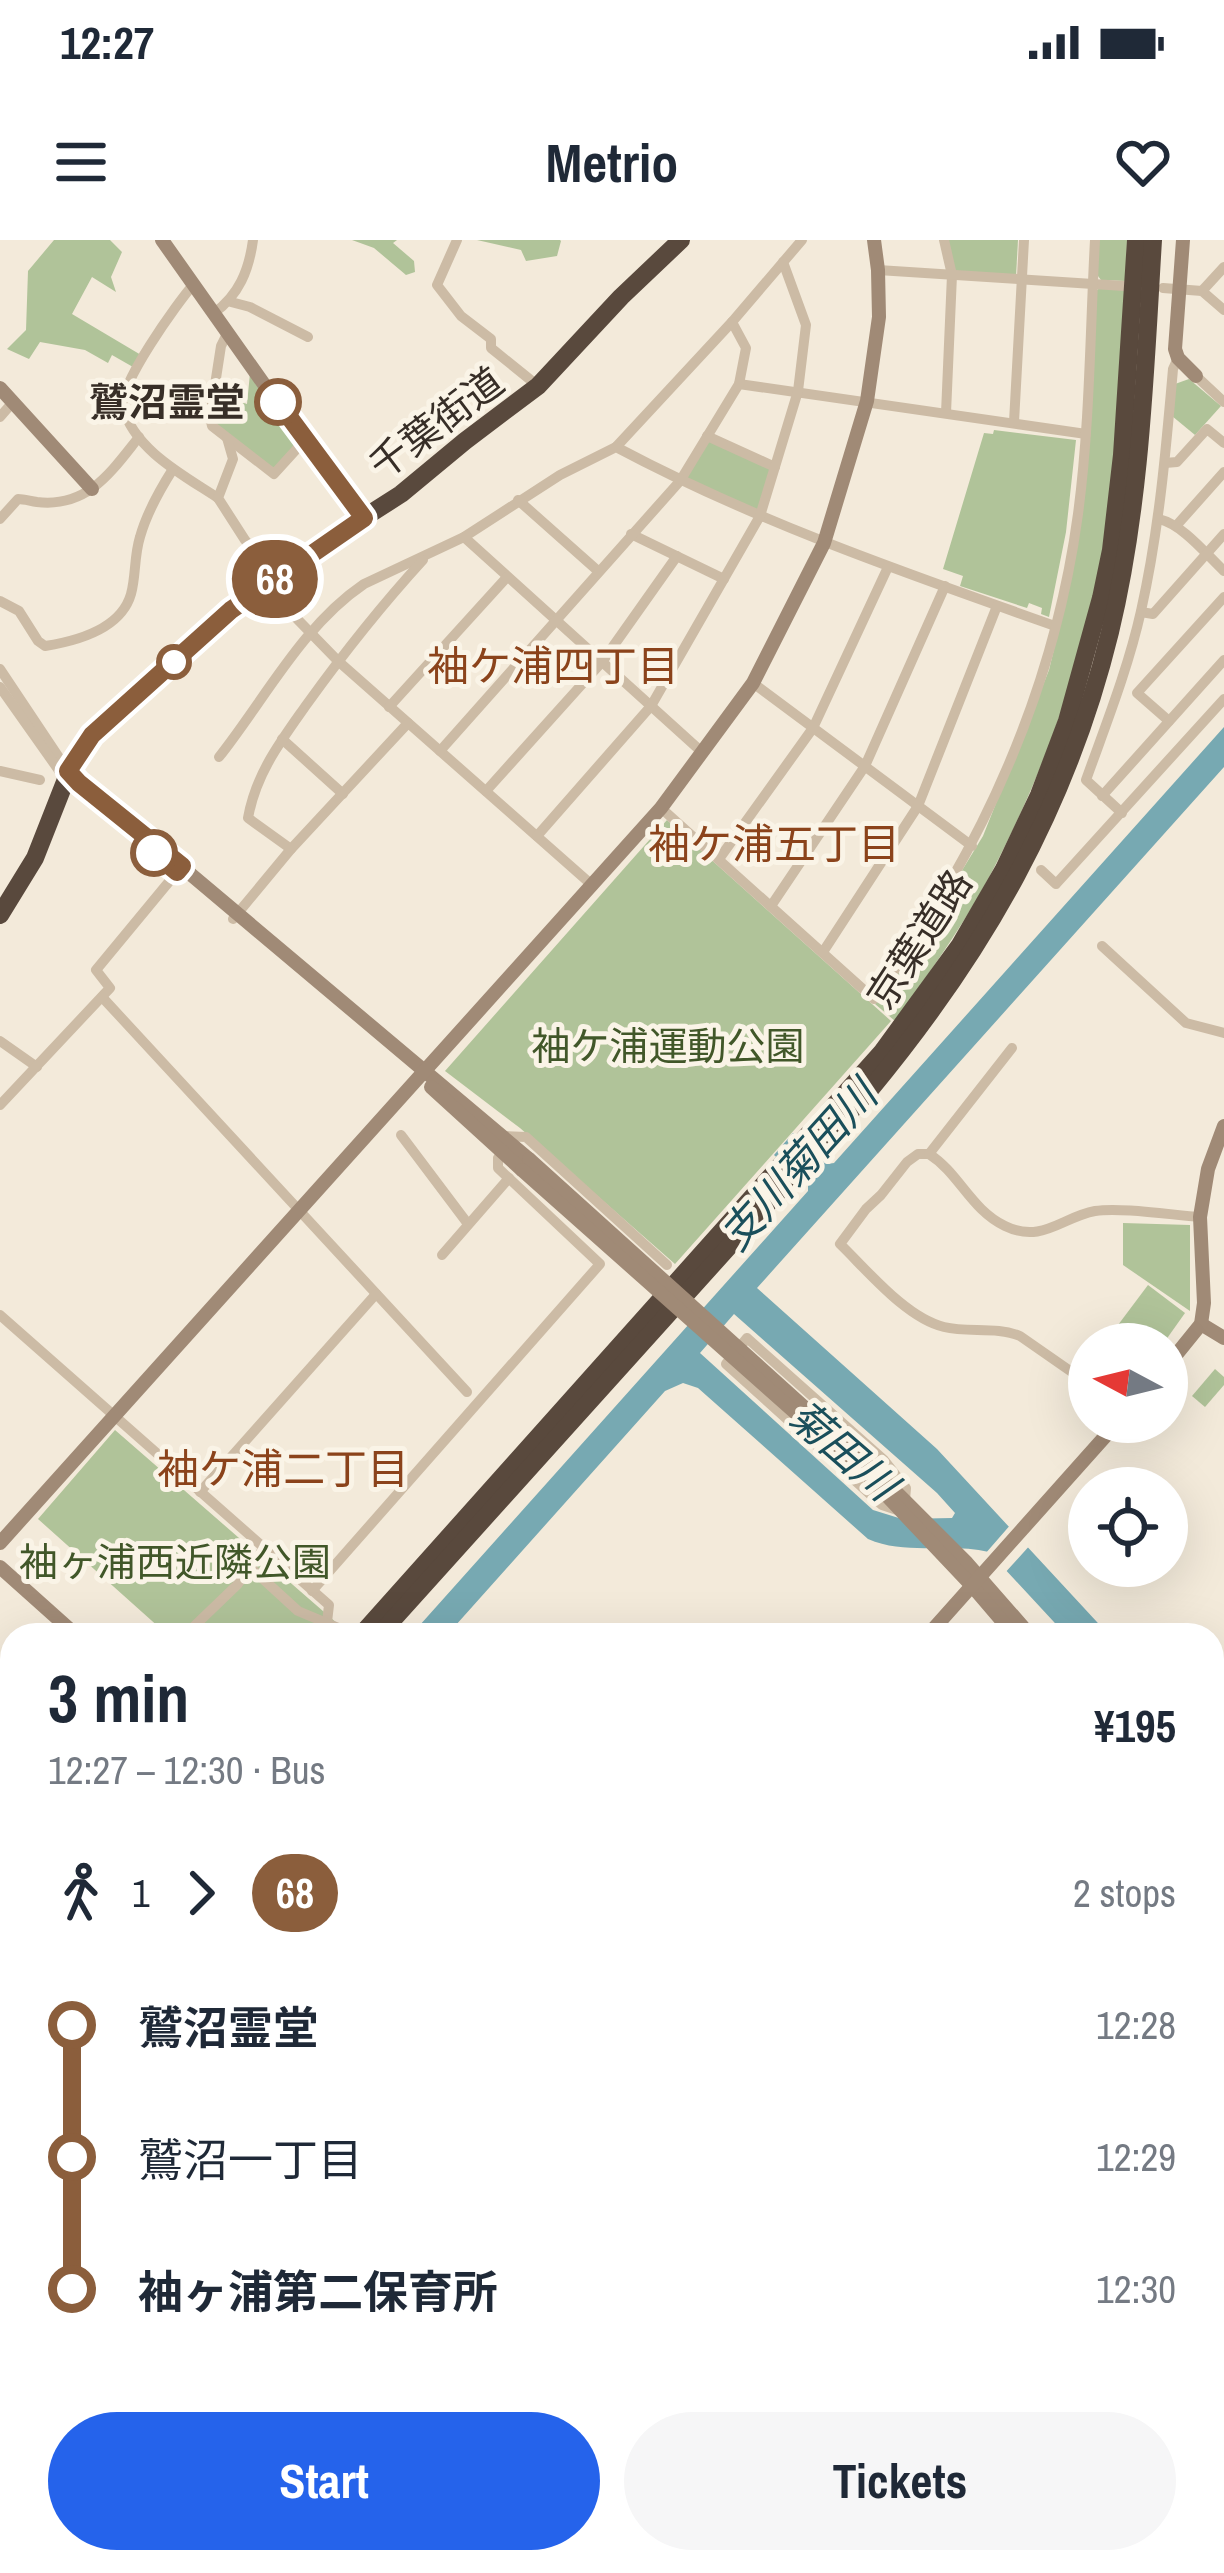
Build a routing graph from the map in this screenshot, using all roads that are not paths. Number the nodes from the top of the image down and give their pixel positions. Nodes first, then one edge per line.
1 (162, 240) edge
2 (253, 240) edge
3 (457, 240) edge
4 (681, 240) edge
5 (802, 240) edge
6 (874, 240) edge
7 (944, 240) edge
8 (1024, 240) edge
9 (1095, 240) edge
10 (1136, 240) edge
11 (1154, 240) edge
12 (1183, 240) edge
13 (783, 262) junction
14 (1224, 267) edge
15 (878, 269) junction
16 (952, 274) junction
17 (1022, 280) junction
18 (1092, 283) junction
19 (194, 284) junction
20 (1124, 286) dead end
21 (1171, 288) junction
22 (1202, 291) junction
23 (231, 302) junction
24 (1224, 310) edge
25 (214, 313) junction
26 (732, 322) junction
27 (228, 332) junction
28 (308, 337) dead end
29 (1178, 358) junction
30 (1196, 376) joint
31 (739, 384) junction
32 (538, 386) junction
33 (0, 388) edge
34 (798, 391) junction
35 (867, 401) junction
36 (1224, 401) edge
37 (13, 402) junction
38 (946, 413) junction
39 (0, 417) edge
40 (1014, 422) junction
41 (1086, 434) junction
42 (707, 436) junction
43 (139, 437) junction
44 (227, 438) junction
45 (304, 441) junction
46 (1224, 443) edge
47 (616, 447) junction
48 (1165, 463) junction
49 (775, 467) junction
50 (173, 469) junction
51 (1224, 472) edge
52 (680, 481) junction
53 (92, 489) junction
54 (218, 498) junction
55 (518, 500) junction
56 (760, 516) junction
57 (364, 518) junction
58 (1159, 518) junction
59 (0, 519) edge
60 (1176, 526) junction
61 (1224, 534) edge
62 (631, 535) junction
63 (464, 538) junction
64 (824, 543) junction
65 (1206, 554) junction
66 (427, 556) junction
67 (677, 556) junction
68 (888, 567) junction
69 (598, 571) junction
70 (1224, 571) edge
71 (507, 577) junction
72 (724, 579) junction
73 (271, 582) junction
74 (945, 586) junction
75 (1224, 597) edge
76 (0, 601) edge
77 (997, 606) junction
78 (1141, 612) junction
79 (555, 619) junction
80 (1055, 626) junction
81 (310, 633) junction
82 (1224, 660) edge
83 (338, 661) junction
84 (602, 662) junction
85 (0, 668) edge
86 (753, 683) junction
87 (0, 687) edge
88 (1224, 699) edge
89 (651, 706) junction
90 (389, 707) junction
91 (1169, 721) junction
92 (408, 723) junction
93 (813, 728) junction
94 (282, 740) junction
95 (440, 752) junction
96 (703, 753) junction
97 (219, 757) dead end
98 (865, 766) junction
99 (0, 771) edge
100 (67, 775) junction
101 (40, 780) dead end
102 (486, 791) junction
103 (343, 794) junction
104 (1102, 796) junction
105 (918, 806) junction
106 (661, 808) junction
107 (1122, 813) junction
108 (537, 836) junction
109 (972, 846) junction
110 (291, 849) junction
111 (719, 859) junction
112 (180, 869) junction
113 (1041, 870) dead end
114 (592, 885) junction
115 (4, 903) edge
116 (771, 906) junction
117 (235, 916) junction
118 (1102, 946) dead end
119 (824, 952) junction
120 (102, 997) junction
121 (1224, 1033) edge
122 (0, 1041) edge
123 (1012, 1048) dead end
124 (37, 1067) junction
125 (423, 1074) junction
126 (0, 1105) edge
127 (1224, 1126) edge
128 (401, 1136) dead end
129 (503, 1144) junction
130 (811, 1144) junction
131 (929, 1154) junction
132 (520, 1169) junction
133 (786, 1172) junction
134 (298, 1212) junction
135 (1200, 1217) junction
136 (468, 1224) junction
137 (442, 1255) dead end
138 (667, 1265) dead end
139 (376, 1294) junction
140 (0, 1315) edge
141 (1201, 1324) junction
142 (1224, 1338) edge
143 (1188, 1340) edge
144 (1068, 1369) edge
145 (467, 1392) dead end
146 (114, 1416) junction
147 (1099, 1443) edge
148 (200, 1492) junction
149 (902, 1506) junction
150 (0, 1543) edge
151 (264, 1548) junction
152 (223, 1555) dead end
153 (250, 1567) junction
154 (0, 1568) edge
155 (976, 1582) junction
156 (312, 1591) junction
157 (327, 1622) joint
158 (62, 1623) edge
159 (197, 1623) edge
160 (361, 1623) edge
161 (390, 1623) edge
162 (939, 1623) edge
163 (1005, 1623) edge
164 (1018, 1623) edge

1 - 19 street
2 - 23 street
3 - 32 street
4 - 32 highway, 千葉街道
5 - 13 street
6 - 15 street
7 - 16 street
8 - 17 street
9 - 18 street
10 - 130 highway, 京葉道路
11 - 130 highway, 京葉道路
12 - 21 street
13 - 26 street
13 - 34 street
14 - 22 street
15 - 16 street
15 - 35 street
16 - 17 street
16 - 38 street
17 - 18 street
17 - 40 street
18 - 20 street
18 - 41 street
19 - 25 street
19 - 43 street
21 - 22 street
21 - 29 street
22 - 24 street
23 - 25 street
23 - 28 street
25 - 27 street
26 - 31 street
26 - 47 street
27 - 44 street
27 - 45 street
29 - 30 street
29 - 48 street
30 - 36 street
31 - 34 street
31 - 42 street
32 - 57 highway, 千葉街道
33 - 37 street
34 - 35 street
34 - 49 street
35 - 38 street
35 - 64 street
37 - 39 street
37 - 53 street
38 - 40 street
40 - 41 street
41 - 80 street
42 - 49 street
42 - 52 street
43 - 50 street
43 - 53 street
44 - 45 street
44 - 54 street
45 - 57 street
46 - 48 street
47 - 52 street
47 - 55 street
48 - 58 street
49 - 56 street
50 - 54 street
50 - 76 street
51 - 60 street
52 - 56 street
52 - 62 street
53 - 59 street
54 - 73 street
55 - 63 street
55 - 69 street
56 - 64 street
56 - 72 street
57 - 73 highway, 千葉街道
58 - 60 street
58 - 78 street
60 - 65 street
61 - 65 street
62 - 67 street
62 - 69 street
63 - 66 street
63 - 71 street
64 - 68 street
64 - 86 street
65 - 70 street
65 - 78 street
66 - 81 street
66 - 83 street
67 - 72 street
67 - 84 street
68 - 74 street
68 - 93 street
69 - 79 street
71 - 79 street
71 - 90 street
72 - 89 street
73 - 81 street
73 - 100 highway, 千葉街道
74 - 77 street
74 - 98 street
75 - 91 street
77 - 80 street
77 - 105 street
78 - 104 street
79 - 84 street
79 - 95 street
80 - 109 street
81 - 83 street
81 - 97 street
82 - 91 street
83 - 90 street
83 - 94 street
84 - 89 street
84 - 102 street
85 - 100 street
86 - 93 street
86 - 96 street
87 - 100 street
88 - 107 street
89 - 96 street
89 - 108 street
90 - 92 street
91 - 104 street
92 - 95 street
92 - 103 street
93 - 98 street
93 - 111 street
94 - 103 street
94 - 110 street
95 - 102 street
96 - 106 street
98 - 105 street
98 - 116 street
99 - 101 street
100 - 112 street
100 - 115 highway, 千葉街道
102 - 108 street
103 - 110 street
104 - 107 street
105 - 109 street
105 - 119 street
106 - 111 street
106 - 114 street
107 - 113 street
108 - 114 street
109 - 119 street
110 - 117 street
111 - 116 street
112 - 117 street
112 - 120 street
114 - 125 street
116 - 119 street
117 - 125 street
118 - 121 street
120 - 124 street
120 - 134 street
122 - 124 street
123 - 131 street
124 - 126 street
125 - 129 street
125 - 134 street
127 - 135 street
128 - 136 street
129 - 132 street
129 - 132 street
129 - 138 street
130 - 133 highway, 京葉道路
131 - 135 street
131 - 144 street
132 - 136 street
132 - 149 street, bridge
132 - 156 street
133 - 160 highway, 京葉道路
133 - 161 highway, 京葉道路
134 - 139 street
134 - 146 street
135 - 141 street
136 - 137 street
139 - 145 street
139 - 148 street
140 - 146 street
141 - 142 street
141 - 143 street
146 - 148 street
146 - 150 street
147 - 155 street
148 - 151 street
149 - 149 street
149 - 155 street
151 - 153 street
151 - 156 street
152 - 153 street
153 - 157 street
153 - 159 street
154 - 158 street
155 - 162 street
155 - 163 street
155 - 164 street
156 - 157 street

